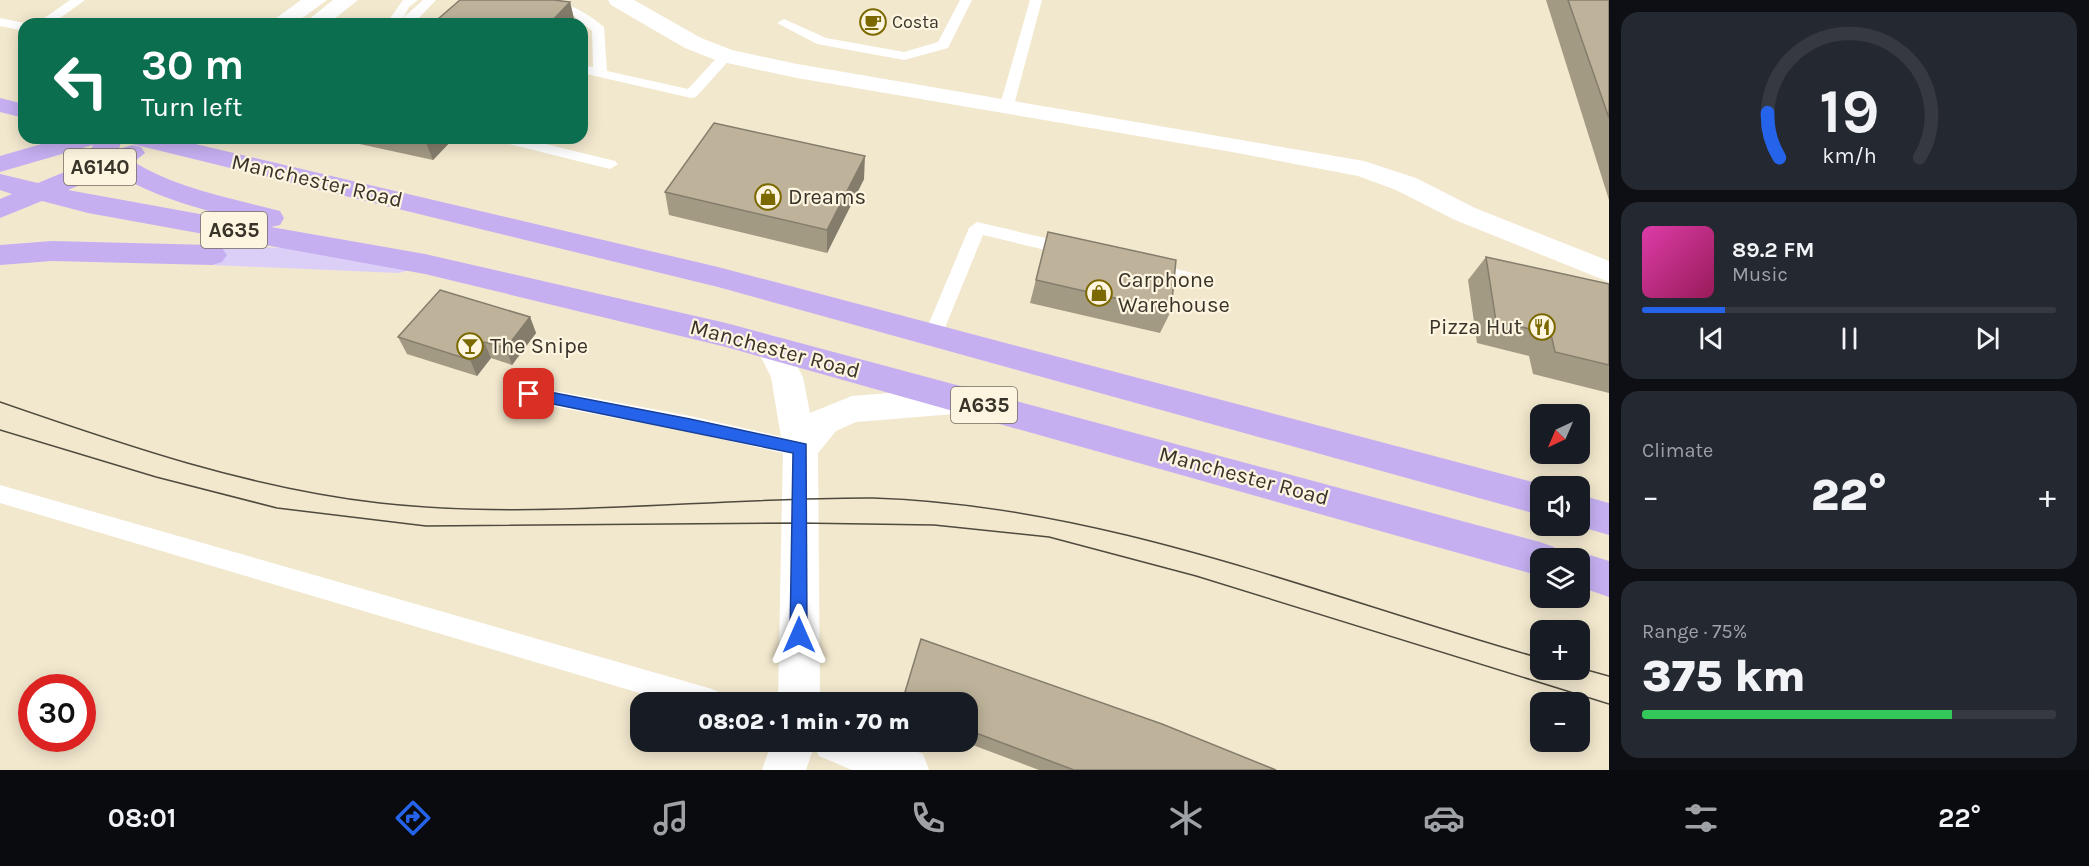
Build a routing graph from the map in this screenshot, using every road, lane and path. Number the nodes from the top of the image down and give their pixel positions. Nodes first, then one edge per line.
1 (79, 0) edge
2 (316, 0) edge
3 (347, 0) edge
4 (412, 0) edge
5 (430, 0) edge
6 (619, 0) edge
7 (966, 0) edge
8 (1036, 0) edge
9 (528, 3) edge
10 (52, 18) edge
11 (288, 18) edge
12 (322, 18) edge
13 (396, 18) edge
14 (411, 18) edge
15 (585, 18) edge
16 (588, 21) edge
17 (0, 22) edge
18 (784, 23) dead end
19 (18, 26) edge
20 (726, 56) junction
21 (588, 70) edge
22 (600, 72) junction
23 (0, 105) edge
24 (1007, 105) junction
25 (18, 110) edge
26 (69, 144) edge
27 (136, 144) edge
28 (169, 144) edge
29 (527, 144) edge
30 (111, 150) edge
31 (0, 164) edge
32 (610, 164) dead end
33 (0, 182) edge
34 (45, 192) junction
35 (0, 209) edge
36 (1089, 254) edge
37 (0, 255) edge
38 (212, 255) joint
39 (424, 264) junction
40 (1135, 265) edge
41 (1609, 272) edge
42 (1191, 278) dead end
43 (933, 335) junction
44 (772, 347) junction
45 (529, 394) dead end
46 (966, 400) junction
47 (800, 449) junction
48 (0, 494) edge
49 (1530, 498) edge
50 (1590, 514) edge
51 (1609, 519) edge
52 (1530, 556) edge
53 (1590, 573) edge
54 (1609, 579) edge
55 (678, 692) edge
56 (799, 692) edge
57 (790, 752) edge
58 (862, 752) edge
59 (784, 770) edge
60 (907, 770) edge

1 - 10 lane
2 - 11 street
3 - 12 street
4 - 13 lane
5 - 14 lane
6 - 20 street
7 - 18 lane
8 - 24 lane
9 - 15 lane
16 - 22 lane
17 - 19 lane
20 - 22 lane
20 - 24 street
21 - 22 lane
23 - 25 highway
24 - 41 street
26 - 31 highway, A6140
27 - 30 highway, A6140
28 - 43 highway, Manchester Road / A635
29 - 32 lane
30 - 34 highway, A6140
30 - 39 highway
33 - 34 highway, Manchester Road / A635
34 - 35 highway, A6140
34 - 39 highway, Manchester Road / A635
36 - 43 lane
37 - 38 highway
38 - 39 main road
39 - 44 highway, Manchester Road / A635
40 - 42 lane
43 - 49 highway, Manchester Road / A635
44 - 46 highway, Manchester Road / A635
44 - 47 street
45 - 47 lane
46 - 47 street
46 - 52 highway, Manchester Road / A635
47 - 56 street
48 - 55 lane
50 - 51 highway
53 - 54 highway
57 - 59 street
58 - 60 street

